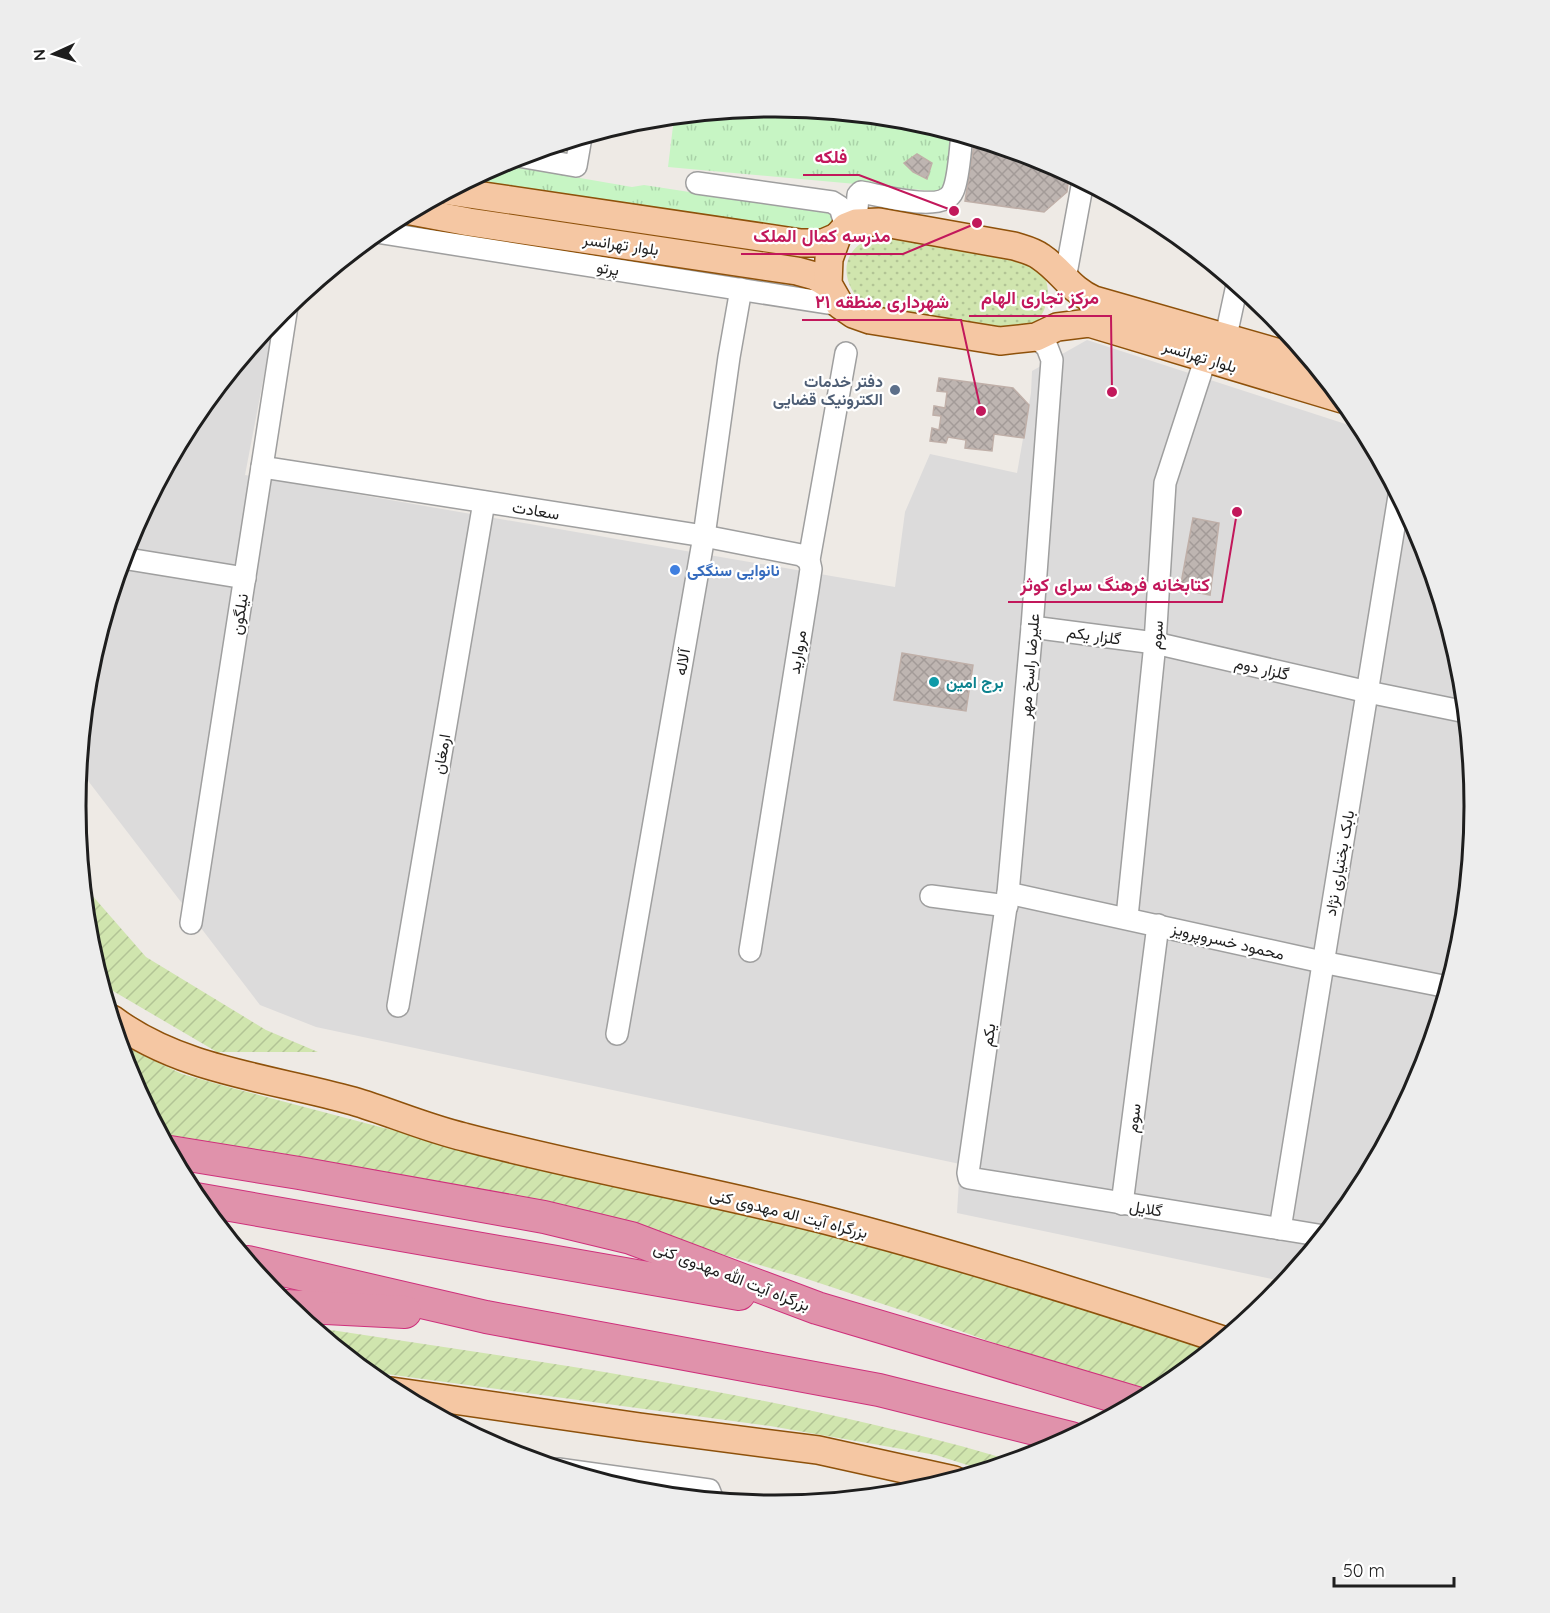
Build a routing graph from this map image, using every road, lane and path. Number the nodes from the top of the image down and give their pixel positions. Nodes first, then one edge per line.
1 (961, 142) edge
2 (580, 146) edge
3 (538, 159) edge
4 (697, 183) dead end
5 (1082, 189) edge
6 (461, 193) edge
7 (423, 213) edge
8 (846, 229) junction
9 (390, 234) edge
10 (1065, 279) junction
11 (741, 289) junction
12 (1235, 293) edge
13 (834, 294) junction
14 (285, 322) edge
15 (1046, 332) junction
16 (1226, 336) junction
17 (846, 353) dead end
18 (1206, 357) junction
19 (1298, 358) edge
20 (1327, 394) edge
21 (262, 467) junction
22 (484, 502) junction
23 (1397, 510) edge
24 (704, 536) junction
25 (132, 560) edge
26 (809, 560) junction
27 (244, 578) junction
28 (1032, 627) junction
29 (1155, 643) junction
30 (1368, 692) junction
31 (1458, 710) edge
32 (931, 896) dead end
33 (1008, 899) junction
34 (1127, 917) junction
35 (191, 923) dead end
36 (1158, 925) junction
37 (750, 951) dead end
38 (1322, 962) junction
39 (1441, 986) edge
40 (398, 1006) dead end
41 (121, 1025) edge
42 (617, 1034) dead end
43 (179, 1153) edge
44 (969, 1178) joint
45 (210, 1202) edge
46 (1122, 1204) junction
47 (1280, 1229) junction
48 (1315, 1235) edge
49 (261, 1265) edge
50 (301, 1307) edge
51 (817, 1308) junction
52 (486, 1317) junction
53 (1215, 1337) edge
54 (415, 1394) edge
55 (1127, 1400) edge
56 (1059, 1435) edge
57 (609, 1476) edge
58 (938, 1476) edge
59 (710, 1493) edge

1 - 8 street
2 - 3 street
4 - 8 street
5 - 10 street
6 - 8 main road, بلوار تهرانسر
7 - 13 main road, بلوار تهرانسر
8 - 10 main road, بلوار تهرانسر
8 - 13 main road
9 - 11 street, پرتو
10 - 15 main road
10 - 16 main road, بلوار تهرانسر
11 - 13 street, پرتو
11 - 24 street, آلاله
12 - 16 street
13 - 15 main road, بلوار تهرانسر
14 - 21 street, نیلگون
15 - 18 main road, بلوار تهرانسر
15 - 28 street, علیرضا راسخ مهر
16 - 19 main road, بلوار تهرانسر
17 - 26 street, مروارید
18 - 20 main road, بلوار تهرانسر
18 - 29 street, سوم
21 - 22 street, سعادت
21 - 27 street, نیلگون
22 - 24 street, سعادت
22 - 40 street, ارمغان
23 - 30 street, بابک بختیاری نژاد
24 - 26 street, سعادت
24 - 42 street, آلاله
25 - 27 street
26 - 37 street, مروارید
27 - 35 street, نیلگون
28 - 29 street, گلزار یکم
28 - 33 street, علیرضا راسخ مهر
29 - 30 street, گلزار دوم
29 - 34 street, سوم
30 - 31 street, گلزار دوم
30 - 38 street, بابک بختیاری نژاد
32 - 33 street, محمود خسروپرویز
33 - 34 street, محمود خسروپرویز
33 - 44 street, یکم
34 - 36 street, محمود خسروپرویز
36 - 38 street, محمود خسروپرویز
36 - 46 street, سوم
38 - 39 street, محمود خسروپرویز
38 - 47 street, بابک بختیاری نژاد
41 - 53 main road, بزرگراه آیت اله مهدوی کنی
43 - 51 highway, بزرگراه آیت الله مهدوی کنی
44 - 46 street, گلایل
45 - 51 highway, بزرگراه آیت الله مهدوی کنی
46 - 47 street, گلایل
47 - 48 street, گلایل
49 - 52 highway
50 - 52 highway
51 - 55 highway
52 - 56 highway
54 - 58 main road
57 - 59 street

